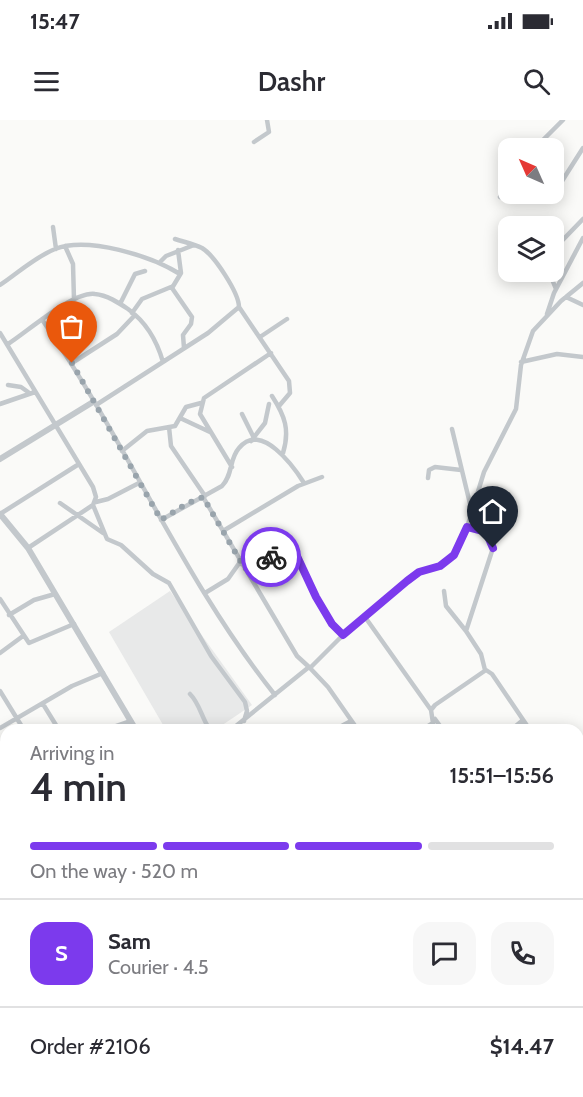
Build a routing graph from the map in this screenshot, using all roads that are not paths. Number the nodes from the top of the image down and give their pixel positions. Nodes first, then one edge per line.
1 (267, 120) edge
2 (563, 120) edge
3 (545, 138) edge
4 (254, 142) dead end
5 (583, 147) edge
6 (564, 178) edge
7 (583, 219) edge
8 (53, 227) dead end
9 (583, 238) edge
10 (175, 239) dead end
11 (564, 239) edge
12 (194, 245) junction
13 (65, 246) junction
14 (56, 249) junction
15 (178, 250) junction
16 (160, 262) junction
17 (145, 271) dead end
18 (180, 274) junction
19 (553, 282) edge
20 (583, 283) edge
21 (0, 285) edge
22 (171, 287) junction
23 (556, 289) junction
24 (566, 297) junction
25 (74, 300) junction
26 (120, 304) junction
27 (583, 305) edge
28 (239, 307) junction
29 (134, 314) junction
30 (548, 314) junction
31 (287, 319) dead end
32 (43, 321) junction
33 (0, 333) edge
34 (260, 337) junction
35 (8, 345) junction
36 (0, 348) edge
37 (184, 348) junction
38 (271, 353) junction
39 (583, 357) edge
40 (163, 362) junction
41 (521, 362) junction
42 (72, 363) junction
43 (8, 385) dead end
44 (28, 392) junction
45 (35, 392) junction
46 (272, 396) dead end
47 (201, 403) junction
48 (94, 404) junction
49 (269, 404) dead end
50 (0, 405) edge
51 (279, 406) junction
52 (242, 414) dead end
53 (180, 418) junction
54 (56, 425) junction
55 (169, 428) junction
56 (452, 429) dead end
57 (210, 432) junction
58 (252, 439) junction
59 (122, 451) junction
60 (283, 453) junction
61 (0, 459) edge
62 (79, 464) junction
63 (232, 467) junction
64 (461, 470) junction
65 (322, 477) dead end
66 (428, 478) dead end
67 (139, 483) junction
68 (304, 483) junction
69 (204, 496) junction
70 (60, 503) dead end
71 (94, 504) junction
72 (471, 508) junction
73 (0, 514) edge
74 (78, 516) junction
75 (161, 520) junction
76 (467, 527) junction
77 (223, 531) junction
78 (103, 533) junction
79 (248, 541) dead end
80 (28, 548) junction
81 (241, 563) junction
82 (245, 569) junction
83 (444, 591) dead end
84 (205, 593) junction
85 (55, 594) junction
86 (0, 599) edge
87 (9, 615) junction
88 (365, 617) junction
89 (74, 624) junction
90 (466, 631) junction
91 (343, 635) junction
92 (23, 636) junction
93 (0, 653) edge
94 (310, 667) junction
95 (485, 670) junction
96 (104, 673) junction
97 (0, 691) edge
98 (190, 694) dead end
99 (275, 695) junction
100 (43, 704) junction
101 (431, 710) junction
102 (434, 717) junction
103 (16, 718) junction
104 (523, 720) junction
105 (130, 721) junction
106 (244, 721) junction
107 (351, 721) junction
108 (6, 724) edge
109 (20, 724) edge
110 (55, 724) edge
111 (122, 724) edge
112 (132, 724) edge
113 (206, 724) edge
114 (240, 724) edge
115 (345, 724) edge
116 (353, 724) edge
117 (431, 724) edge
118 (439, 724) edge
119 (518, 724) edge
120 (526, 724) edge

1 - 4 street
2 - 3 street
5 - 6 street
7 - 11 street
8 - 14 street
9 - 23 street
10 - 12 street
12 - 15 street
12 - 28 street
13 - 14 street
13 - 16 street
13 - 25 street
14 - 21 street
15 - 16 street
15 - 18 street
16 - 18 street
17 - 26 street
18 - 22 street
19 - 23 street
20 - 24 street
22 - 29 street
22 - 37 street
23 - 30 street
24 - 27 street
24 - 30 street
25 - 26 street
25 - 32 street
26 - 29 street
28 - 34 street
28 - 37 street
29 - 40 street
29 - 42 street
30 - 41 street
31 - 34 street
32 - 35 street
32 - 42 street
33 - 35 street
34 - 38 street
35 - 36 street
35 - 45 street
37 - 40 street
38 - 47 street
38 - 51 street
39 - 41 street
40 - 48 street
41 - 72 street
42 - 48 street
43 - 44 street
44 - 45 street
44 - 50 street
45 - 54 street
46 - 51 street
47 - 53 street
47 - 57 street
48 - 54 street
48 - 59 street
49 - 58 street
51 - 60 street
52 - 58 street
53 - 55 street
53 - 57 street
54 - 61 street
54 - 62 street
55 - 59 street
55 - 69 street
56 - 64 street
57 - 63 street
58 - 60 street
58 - 63 street
59 - 67 street
60 - 68 street
62 - 71 street
62 - 73 street
63 - 69 street
64 - 66 street
64 - 72 street
65 - 68 street
67 - 71 street
67 - 75 street
68 - 77 street
69 - 75 street
69 - 77 street
70 - 74 street
71 - 74 street
71 - 78 street
72 - 76 street
73 - 80 street
74 - 78 street
74 - 80 street
75 - 84 street
76 - 88 street
76 - 90 street
77 - 81 street
78 - 106 street
79 - 81 street
80 - 85 street
81 - 82 street
81 - 84 street
82 - 91 street
82 - 94 street
83 - 90 street
84 - 99 street
85 - 87 street
85 - 89 street
86 - 87 street
87 - 92 street
88 - 91 street
88 - 101 street
89 - 92 street
89 - 96 street
90 - 95 street
91 - 94 street
92 - 93 street
94 - 99 street
94 - 107 street
95 - 101 street
95 - 104 street
96 - 100 street
96 - 105 street
97 - 103 street
98 - 113 street
99 - 106 street
100 - 103 street
100 - 110 street
101 - 102 street
102 - 117 street
102 - 118 street
103 - 108 street
103 - 109 street
104 - 119 street
104 - 120 street
105 - 111 street
105 - 112 street
106 - 114 street
107 - 115 street
107 - 116 street

